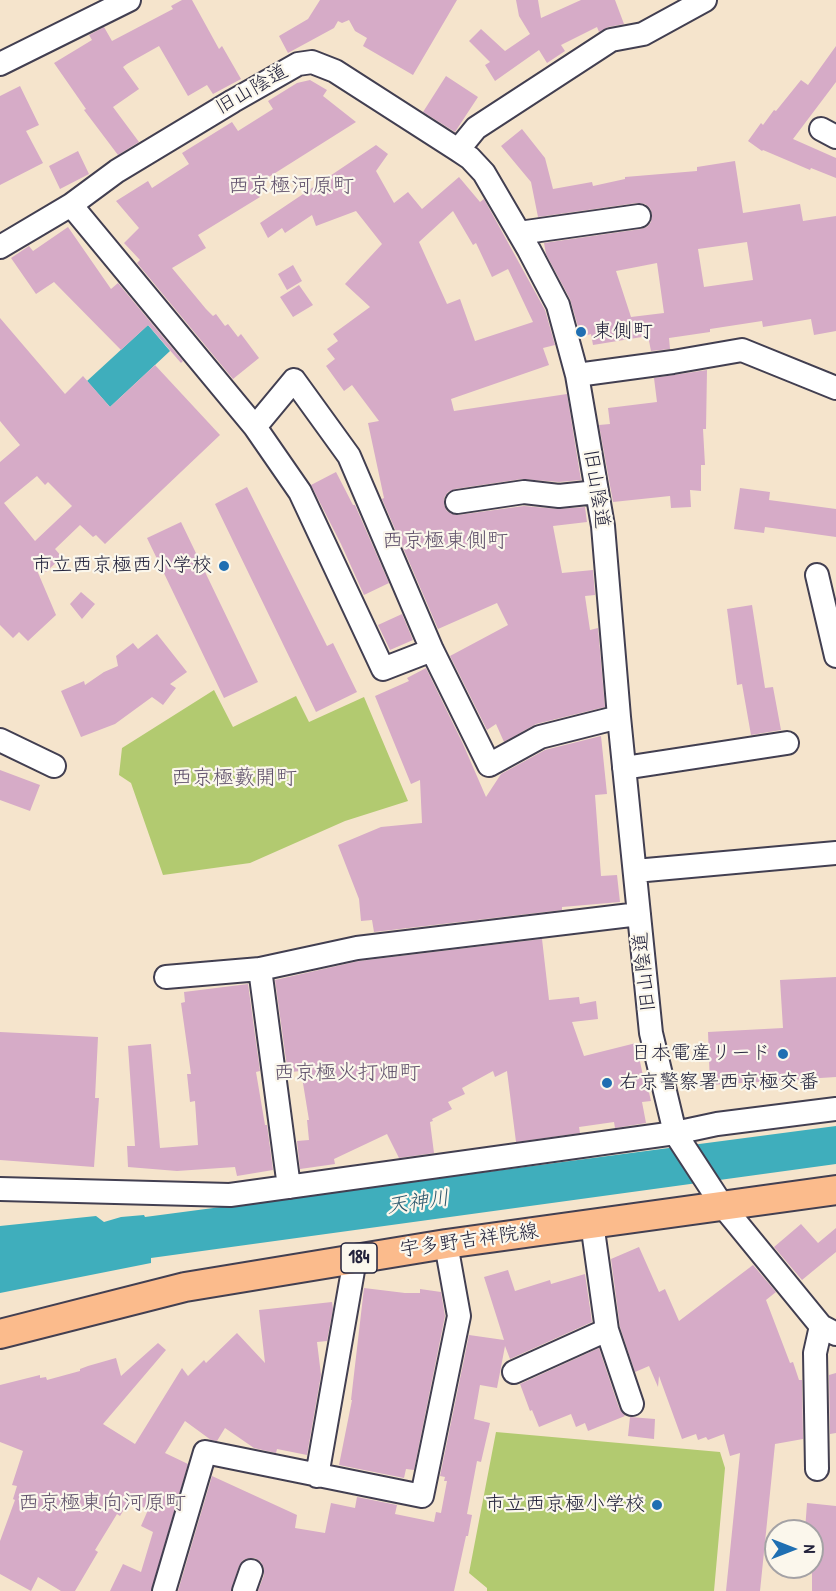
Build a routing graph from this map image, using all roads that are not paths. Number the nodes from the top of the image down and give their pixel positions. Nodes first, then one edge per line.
1 (129, 0) edge
2 (705, 0) edge
3 (0, 64) edge
4 (458, 150) junction
5 (71, 205) junction
6 (639, 216) dead end
7 (519, 233) junction
8 (0, 247) edge
9 (577, 375) junction
10 (836, 388) edge
11 (255, 427) junction
12 (597, 492) junction
13 (457, 502) dead end
14 (817, 575) dead end
15 (432, 650) junction
16 (836, 656) edge
17 (619, 717) junction
18 (0, 740) edge
19 (787, 743) dead end
20 (54, 766) dead end
21 (624, 768) junction
22 (836, 853) edge
23 (635, 871) junction
24 (639, 914) junction
25 (260, 969) junction
26 (166, 977) dead end
27 (836, 1109) edge
28 (677, 1135) junction
29 (289, 1187) junction
30 (0, 1189) edge
31 (836, 1190) edge
32 (717, 1198) junction
33 (592, 1223) junction
34 (446, 1244) junction
35 (355, 1259) junction
36 (607, 1330) junction
37 (829, 1330) edge
38 (0, 1334) edge
39 (514, 1372) dead end
40 (632, 1404) dead end
41 (817, 1469) dead end
42 (317, 1476) junction
43 (164, 1591) edge

1 - 3 street
2 - 4 street
4 - 5 street, 旧山陰道
4 - 7 street, 旧山陰道
5 - 8 street, 旧山陰道
5 - 11 street
6 - 7 street
7 - 9 street, 旧山陰道
9 - 10 street
9 - 12 street, 旧山陰道
11 - 15 street
11 - 15 street
12 - 13 street
12 - 17 street, 旧山陰道
14 - 16 street
15 - 17 street
17 - 21 street, 旧山陰道
18 - 20 street
19 - 21 street
21 - 23 street, 旧山陰道
22 - 23 street
23 - 24 street, 旧山陰道
24 - 25 street
24 - 28 street, 旧山陰道
25 - 26 street
25 - 29 street
27 - 28 street
28 - 29 street
28 - 32 street, 旧山陰道
29 - 30 street
31 - 32 main road, 宇多野吉祥院線 / 184
32 - 33 main road, 宇多野吉祥院線 / 184
32 - 37 street, 旧山陰道
33 - 34 main road, 宇多野吉祥院線 / 184
33 - 36 street
34 - 35 main road, 宇多野吉祥院線 / 184
34 - 42 street
35 - 38 main road, 宇多野吉祥院線 / 184
35 - 42 street
36 - 39 street
36 - 40 street
37 - 41 street
42 - 43 street

